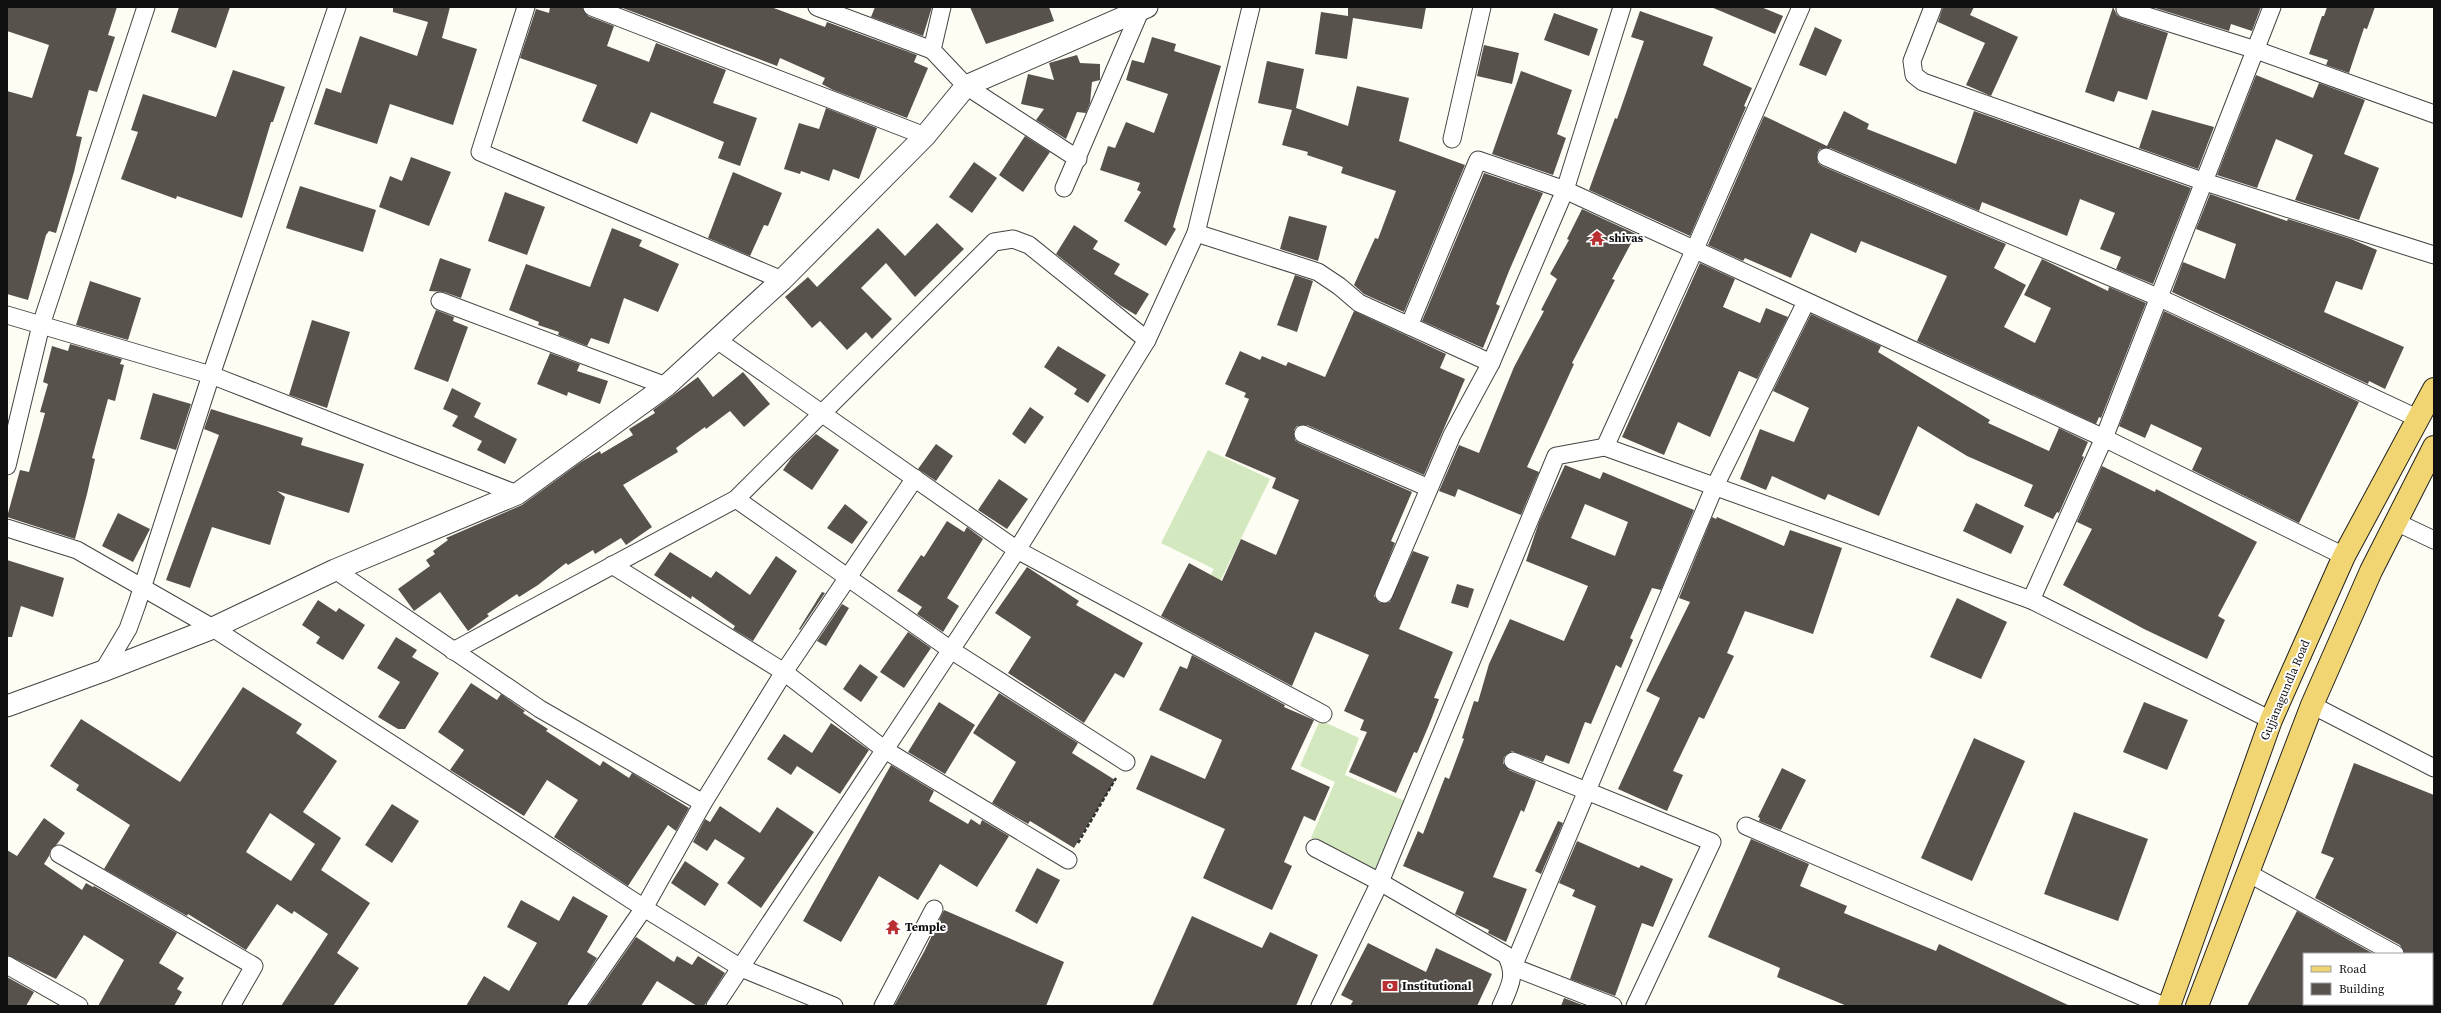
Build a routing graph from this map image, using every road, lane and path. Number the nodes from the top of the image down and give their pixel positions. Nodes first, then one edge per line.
1 (146, 7) edge
2 (337, 7) edge
3 (526, 7) edge
4 (592, 7) edge
5 (818, 7) edge
6 (942, 7) edge
7 (1251, 7) edge
8 (1482, 7) edge
9 (1622, 7) edge
10 (1801, 7) edge
11 (1933, 7) edge
12 (2272, 7) edge
13 (1144, 8) edge
14 (2124, 9) dead end
15 (932, 50) junction
16 (2256, 50) junction
17 (966, 86) junction
18 (2434, 114) edge
19 (925, 136) junction
20 (1452, 138) dead end
21 (1826, 157) dead end
22 (1078, 160) junction
23 (2205, 182) junction
24 (1064, 188) dead end
25 (1565, 190) junction
26 (1196, 233) junction
27 (1694, 251) junction
28 (2434, 255) edge
29 (782, 280) junction
30 (2160, 298) junction
31 (440, 301) dead end
32 (1806, 302) junction
33 (7, 315) edge
34 (41, 325) junction
35 (1409, 326) junction
36 (717, 340) junction
37 (1147, 340) junction
38 (1491, 363) junction
39 (211, 374) junction
40 (666, 386) junction
41 (2434, 389) edge
42 (821, 412) junction
43 (2417, 418) junction
44 (1303, 434) dead end
45 (2104, 438) junction
46 (1605, 447) junction
47 (2434, 447) edge
48 (7, 466) edge
49 (915, 478) junction
50 (1429, 488) junction
51 (1714, 488) junction
52 (517, 494) junction
53 (736, 499) junction
54 (2396, 522) junction
55 (7, 528) edge
56 (2434, 540) edge
57 (1017, 550) junction
58 (2344, 556) junction
59 (612, 565) junction
60 (335, 570) junction
61 (847, 577) junction
62 (143, 586) junction
63 (1384, 594) dead end
64 (2031, 600) junction
65 (213, 628) junction
66 (951, 650) junction
67 (453, 651) junction
68 (103, 671) junction
69 (784, 672) junction
70 (2312, 705) junction
71 (7, 706) edge
72 (1323, 714) dead end
73 (2271, 720) junction
74 (885, 750) junction
75 (1513, 761) dead end
76 (1126, 762) joint
77 (2434, 768) edge
78 (1588, 791) junction
79 (702, 803) junction
80 (1746, 826) dead end
81 (1315, 848) dead end
82 (59, 854) dead end
83 (1068, 860) joint
84 (2246, 872) junction
85 (1380, 882) junction
86 (644, 908) junction
87 (934, 909) dead end
88 (2393, 953) edge
89 (7, 964) edge
90 (1513, 967) junction
91 (741, 968) junction
92 (79, 1006) edge
93 (231, 1006) edge
94 (576, 1006) edge
95 (715, 1006) edge
96 (834, 1006) edge
97 (883, 1006) edge
98 (1320, 1006) edge
99 (1502, 1006) edge
100 (1613, 1006) edge
101 (1634, 1006) edge
102 (2164, 1006) edge
103 (2169, 1006) edge
104 (2196, 1006) edge

1 - 34 street
2 - 39 street
3 - 29 street
4 - 19 street
5 - 15 street
6 - 15 street
7 - 26 street
8 - 20 street
9 - 25 street
10 - 27 street
11 - 23 street
12 - 16 street
13 - 17 street
13 - 22 street
14 - 16 street
15 - 17 street
16 - 18 street
16 - 23 street
17 - 19 street
17 - 22 street
19 - 29 street
21 - 30 street
22 - 24 street
23 - 28 street
23 - 30 street
25 - 27 street
25 - 35 street
25 - 38 street
26 - 35 street
26 - 37 street
27 - 32 street
27 - 46 street
29 - 36 street
30 - 43 street
30 - 45 street
31 - 40 street
32 - 45 street
32 - 51 street
33 - 34 street
34 - 39 street
34 - 48 street
35 - 38 street
36 - 40 street
36 - 42 street
37 - 42 street
37 - 57 street
38 - 50 street
39 - 52 street
39 - 62 street
40 - 52 street
41 - 43 main road, Gujjanagundla Road
42 - 49 street
42 - 53 street
43 - 58 main road, Gujjanagundla Road
44 - 50 street
45 - 58 street
45 - 64 street
46 - 51 street
46 - 85 street
47 - 54 main road
49 - 57 street
49 - 61 street
50 - 63 street
51 - 64 street
51 - 78 street
52 - 60 street
53 - 59 street
53 - 61 street
54 - 56 street
54 - 70 main road
55 - 62 street
57 - 66 street
57 - 72 street
58 - 73 main road, Gujjanagundla Road
59 - 67 street
59 - 69 street
60 - 65 street
60 - 67 street
61 - 66 street
61 - 69 street
62 - 65 street
62 - 68 street
64 - 73 street
65 - 68 street
65 - 86 street
66 - 74 street
66 - 76 street
67 - 79 street
68 - 71 street
69 - 74 street
69 - 79 street
70 - 77 street
70 - 84 main road
73 - 103 main road, Gujjanagundla Road
74 - 83 street
74 - 91 street
75 - 78 street
76 - 83 path
78 - 90 street
78 - 101 street
79 - 86 street
80 - 102 street
81 - 85 street
82 - 93 street
84 - 88 street
84 - 104 main road
85 - 90 street
85 - 98 street
86 - 91 street
86 - 94 street
87 - 97 street
89 - 92 street
90 - 99 street
90 - 100 street
91 - 95 street
91 - 96 street

